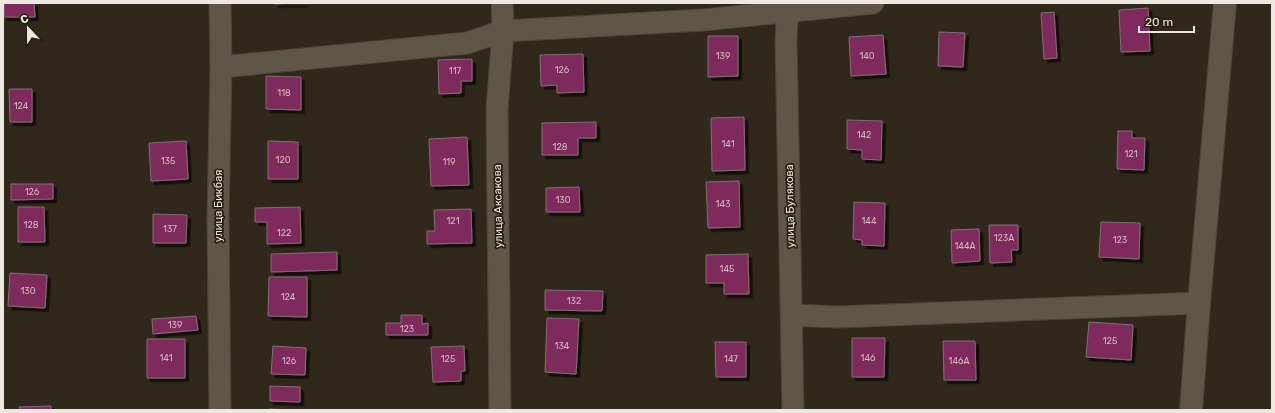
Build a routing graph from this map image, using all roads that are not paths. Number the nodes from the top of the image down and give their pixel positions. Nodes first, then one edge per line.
1 (220, 3) edge
2 (502, 3) edge
3 (873, 3) edge
4 (1224, 3) edge
5 (788, 7) edge
6 (503, 31) junction
7 (221, 68) junction
8 (1199, 303) junction
9 (792, 315) junction
10 (220, 410) edge
11 (500, 410) edge
12 (793, 410) edge
13 (1191, 410) edge

1 - 7 street, улица Бикбая
2 - 6 street, улица Аксакова
3 - 5 street
4 - 8 main road
5 - 6 street
5 - 9 street, улица Булякова
6 - 7 street
6 - 11 street, улица Аксакова
7 - 10 street, улица Бикбая
8 - 9 street
8 - 13 main road
9 - 12 street, улица Булякова

